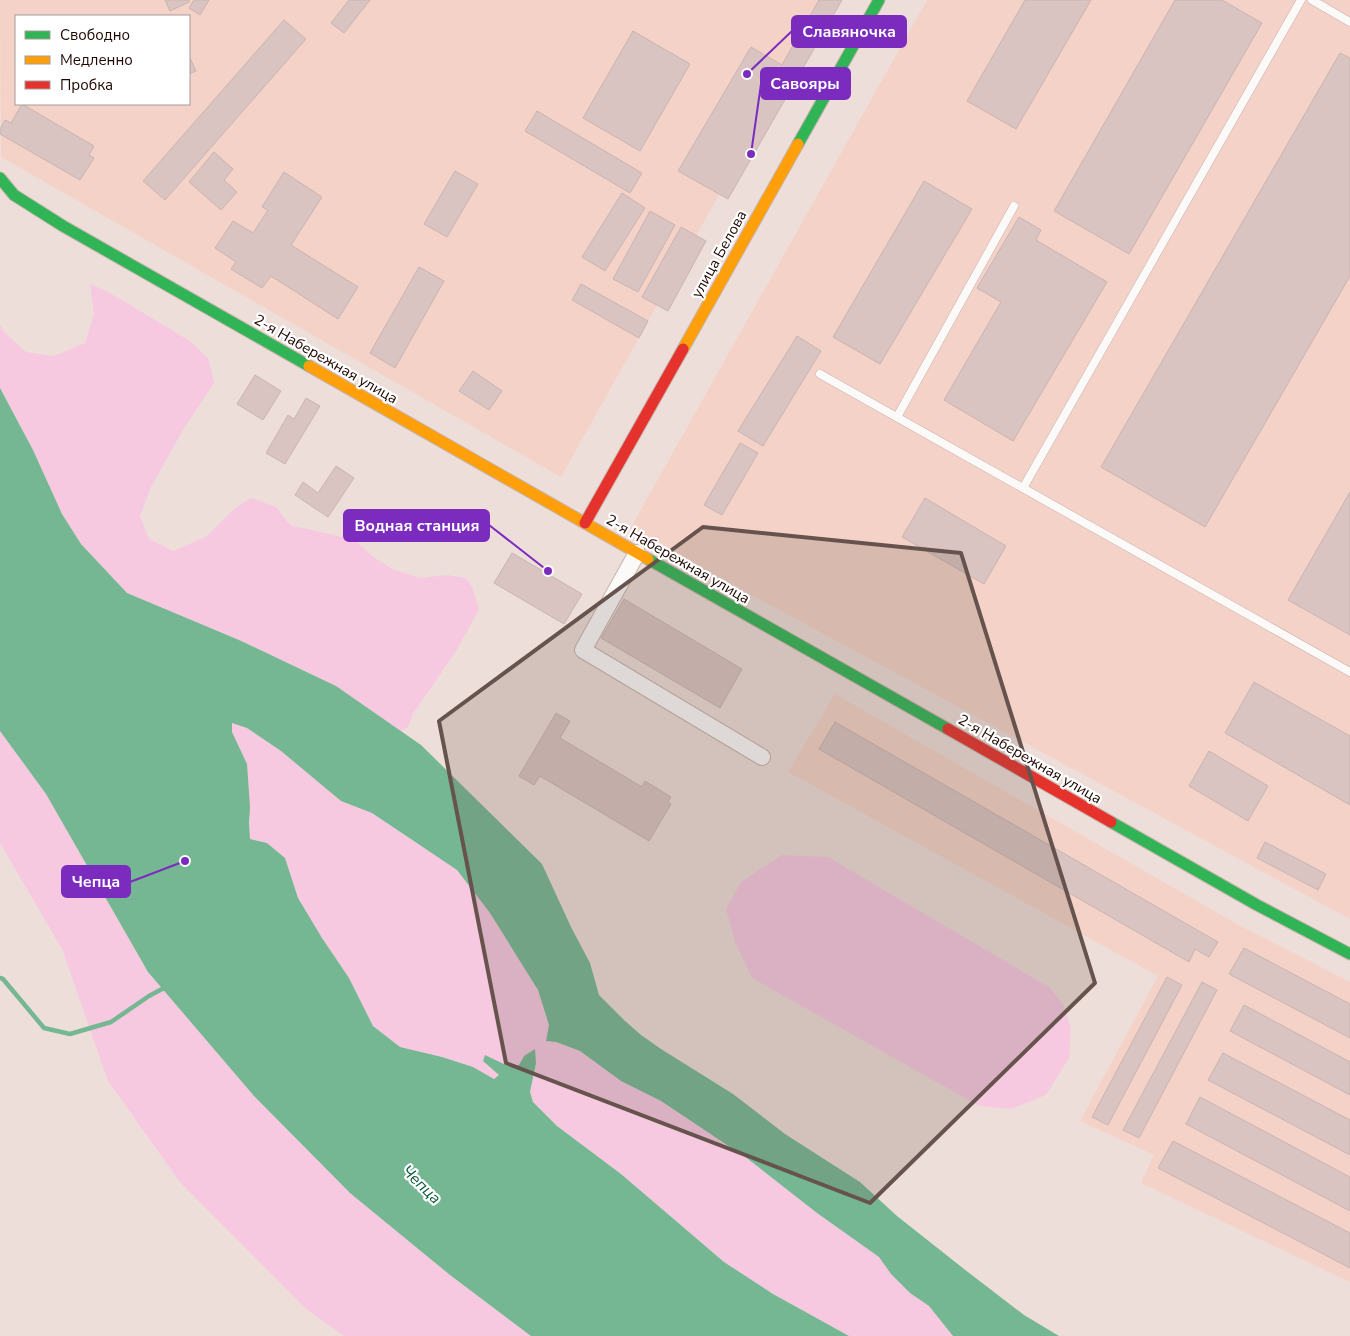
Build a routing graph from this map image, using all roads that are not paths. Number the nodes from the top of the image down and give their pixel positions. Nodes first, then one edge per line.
1 (879, 0) edge
2 (1301, 0) edge
3 (1312, 0) edge
4 (1350, 22) edge
5 (0, 178) edge
6 (1014, 206) dead end
7 (820, 374) dead end
8 (897, 417) junction
9 (1023, 488) junction
10 (584, 523) junction
11 (638, 553) junction
12 (1350, 672) edge
13 (762, 757) dead end
14 (1350, 954) edge

1 - 10 street, улица Белова
2 - 9 lane
3 - 4 lane
5 - 10 street, 2-я Набережная улица
6 - 8 lane
7 - 8 lane
8 - 9 lane
9 - 12 lane
10 - 11 street, 2-я Набережная улица
11 - 13 street
11 - 14 street, 2-я Набережная улица

